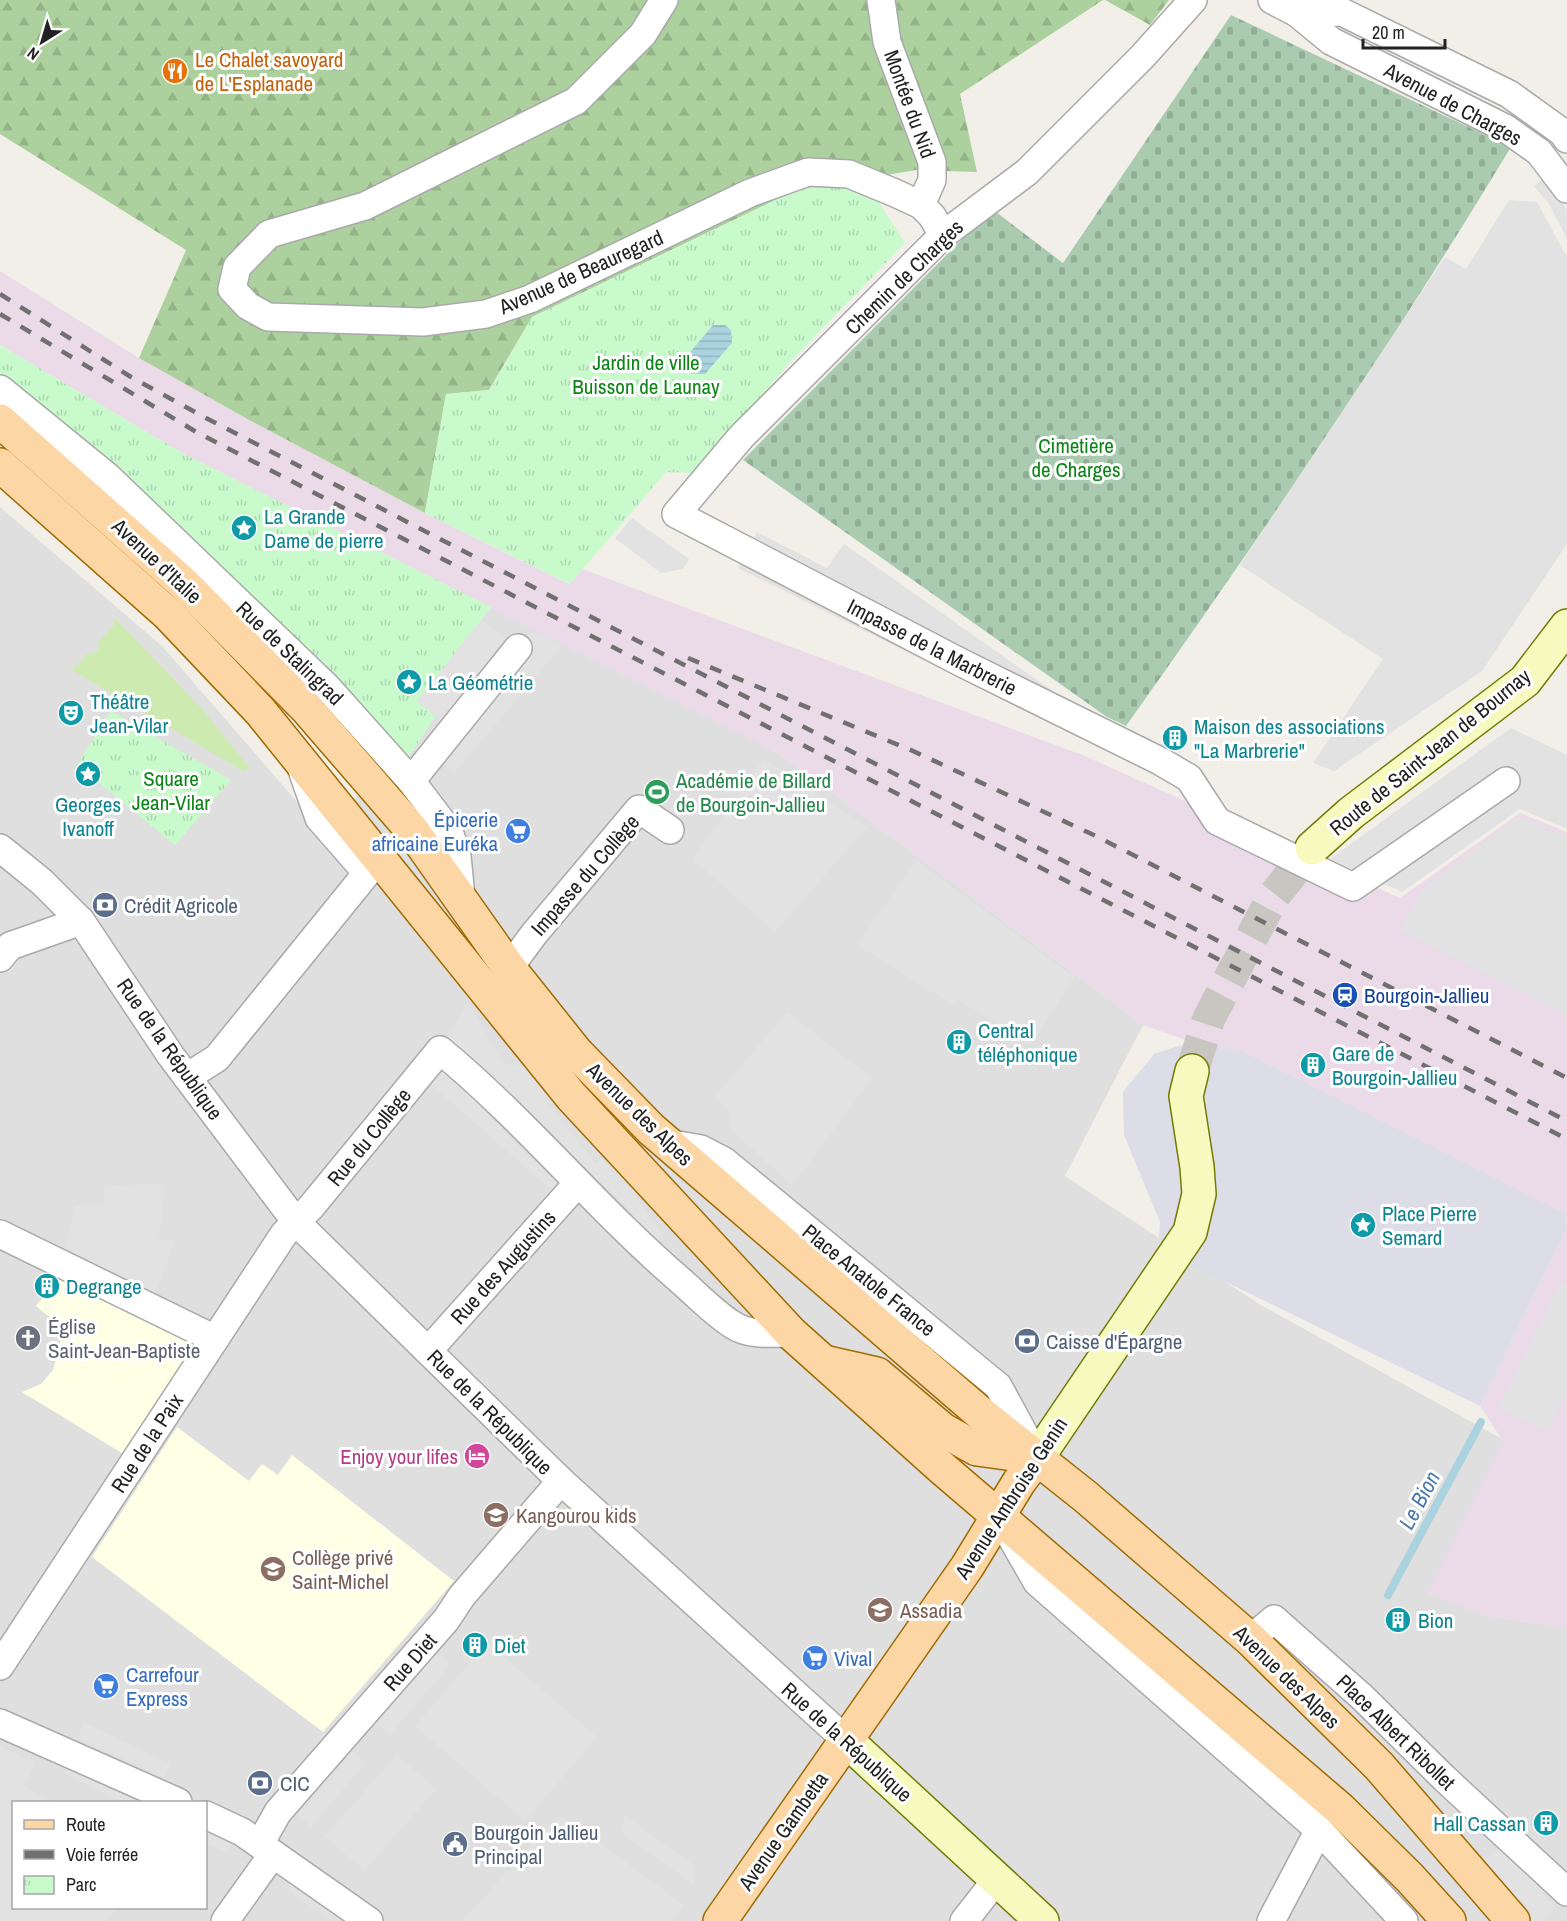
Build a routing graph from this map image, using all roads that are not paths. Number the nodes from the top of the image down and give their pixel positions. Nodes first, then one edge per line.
1 (664, 0) edge
2 (881, 0) edge
3 (1193, 0) edge
4 (1272, 0) edge
5 (1297, 13) junction
6 (1567, 139) edge
7 (1567, 189) edge
8 (921, 206) junction
9 (944, 235) junction
10 (0, 389) edge
11 (0, 420) edge
12 (0, 465) edge
13 (676, 514) joint
14 (1567, 626) edge
15 (518, 648) dead end
16 (307, 709) joint
17 (290, 749) junction
18 (411, 781) junction
19 (1506, 781) dead end
20 (670, 830) dead end
21 (0, 848) edge
22 (1312, 848) tunnel mouth
23 (461, 897) junction
24 (81, 921) junction
25 (5, 952) edge
26 (509, 968) junction
27 (1192, 1071) tunnel mouth
28 (187, 1077) junction
29 (577, 1184) junction
30 (296, 1222) junction
31 (0, 1234) edge
32 (791, 1333) junction
33 (215, 1339) junction
34 (428, 1351) junction
35 (822, 1361) junction
36 (1037, 1458) junction
37 (561, 1481) junction
38 (999, 1516) junction
39 (1250, 1639) junction
40 (0, 1666) edge
41 (0, 1723) edge
42 (846, 1740) junction
43 (174, 1801) edge
44 (207, 1815) edge
45 (1319, 1830) junction
46 (266, 1849) junction
47 (997, 1879) junction
48 (1567, 1892) edge
49 (225, 1921) edge
50 (369, 1921) edge
51 (720, 1921) edge
52 (964, 1921) edge
53 (1042, 1921) edge
54 (1271, 1921) edge
55 (1404, 1921) edge
56 (1449, 1921) edge
57 (1513, 1921) edge

1 - 8 street, Avenue de Beauregard
2 - 8 street, Montée du Nid
3 - 9 street, Chemin de Charges
4 - 5 street, Avenue de Charges
5 - 6 street, Avenue de Charges
5 - 7 street, Avenue de Charges
8 - 9 street, Avenue de Beauregard
9 - 13 street, Chemin de Charges
10 - 18 street, Rue de Stalingrad
11 - 16 main road, Avenue d'Italie
12 - 17 main road, Avenue d'Italie
13 - 19 street, Impasse de la Marbrerie
14 - 22 main road, Route de Saint-Jean de Bournay
15 - 18 street
16 - 23 main road, Avenue des Alpes
17 - 28 street
17 - 32 main road, Avenue des Alpes
18 - 23 street, Rue de Stalingrad
20 - 26 street, Impasse du Collège
21 - 24 street, Rue de la République
23 - 26 main road, Avenue des Alpes
24 - 25 street
24 - 28 street, Rue de la République
26 - 36 main road, Avenue des Alpes
27 - 36 main road, Avenue Ambroise Genin
28 - 30 street, Rue de la République
29 - 30 street, Rue du Collège
29 - 32 street
29 - 34 street, Rue des Augustins
30 - 33 street, Rue de la Paix
30 - 34 street, Rue de la République
31 - 33 street
32 - 35 main road, Avenue des Alpes
33 - 40 street, Rue de la Paix
34 - 37 street, Rue de la République
35 - 36 main road, Avenue des Alpes
35 - 38 main road, Avenue des Alpes
36 - 38 main road, Avenue Ambroise Genin
36 - 39 main road, Avenue des Alpes
37 - 42 street, Rue de la République
37 - 46 street, Rue Diet
38 - 42 main road, Avenue Ambroise Genin
38 - 45 street, Avenue des Alpes
38 - 56 main road, Avenue des Alpes
39 - 48 street, Place Albert Ribollet
39 - 57 main road, Avenue des Alpes
41 - 43 street
42 - 47 main road, Rue de la République
42 - 51 main road, Avenue Gambetta
44 - 46 street
45 - 54 street
45 - 55 street, Avenue des Alpes
46 - 49 street, Rue Diet
46 - 50 street
47 - 52 street
47 - 53 main road, Rue de la République

